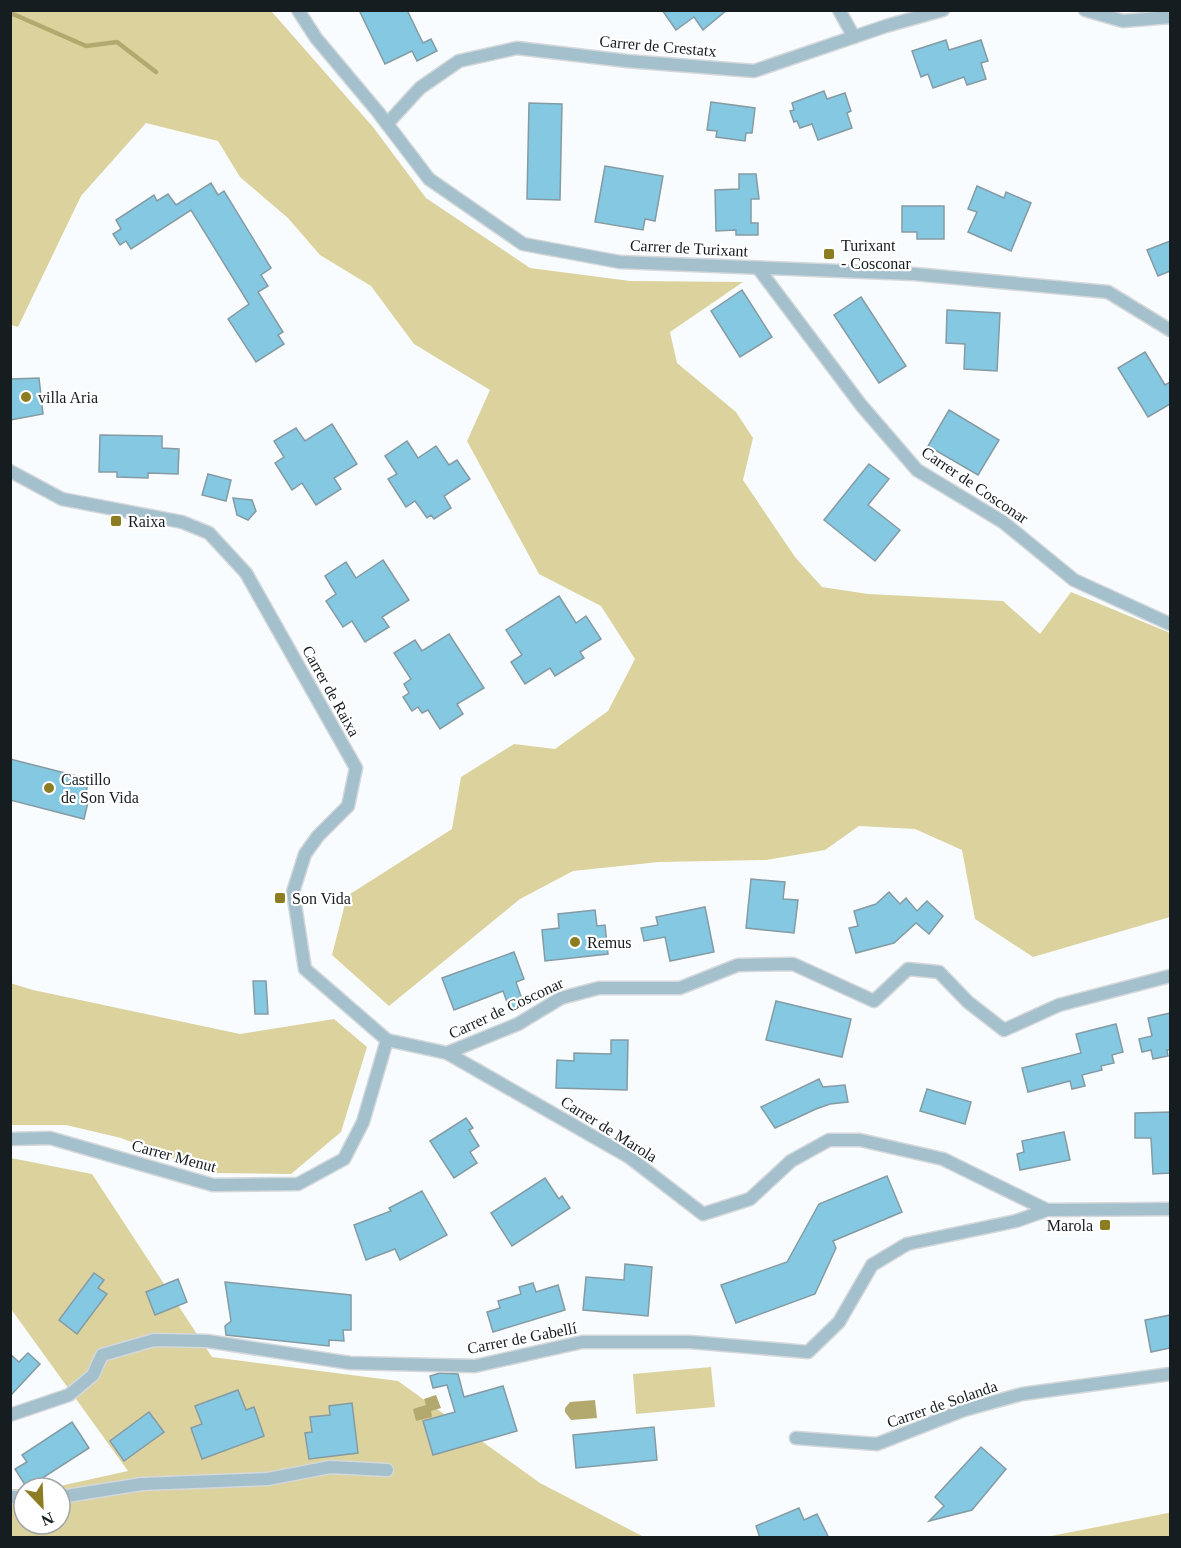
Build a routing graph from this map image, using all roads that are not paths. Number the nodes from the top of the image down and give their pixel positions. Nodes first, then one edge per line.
1 (298, 10) edge
2 (839, 10) edge
3 (943, 10) edge
4 (1085, 10) edge
5 (1170, 17) edge
6 (854, 37) junction
7 (387, 124) junction
8 (758, 268) junction
9 (1170, 330) edge
10 (10, 471) edge
11 (1170, 624) edge
12 (1170, 976) edge
13 (387, 1040) junction
14 (447, 1053) junction
15 (10, 1139) edge
16 (1170, 1209) edge
17 (1047, 1210) junction
18 (1170, 1374) edge
19 (10, 1415) edge
20 (796, 1438) dead end
21 (387, 1470) dead end
22 (72, 1495) edge

1 - 7 street, Carrer de Turixant
2 - 6 street
3 - 6 street, Carrer de Crestatx
4 - 5 street
6 - 7 street, Carrer de Crestatx
7 - 8 street, Carrer de Turixant
8 - 9 street, Carrer de Turixant
8 - 11 street, Carrer de Cosconar
10 - 13 street, Carrer de Raixa
12 - 14 street, Carrer de Cosconar
13 - 14 street, Carrer de Marola
13 - 15 street, Carrer Menut
14 - 17 street, Carrer de Marola
16 - 17 street, Carrer de Marola
17 - 19 street, Carrer de Gabellí
18 - 20 street, Carrer de Solanda
21 - 22 street

